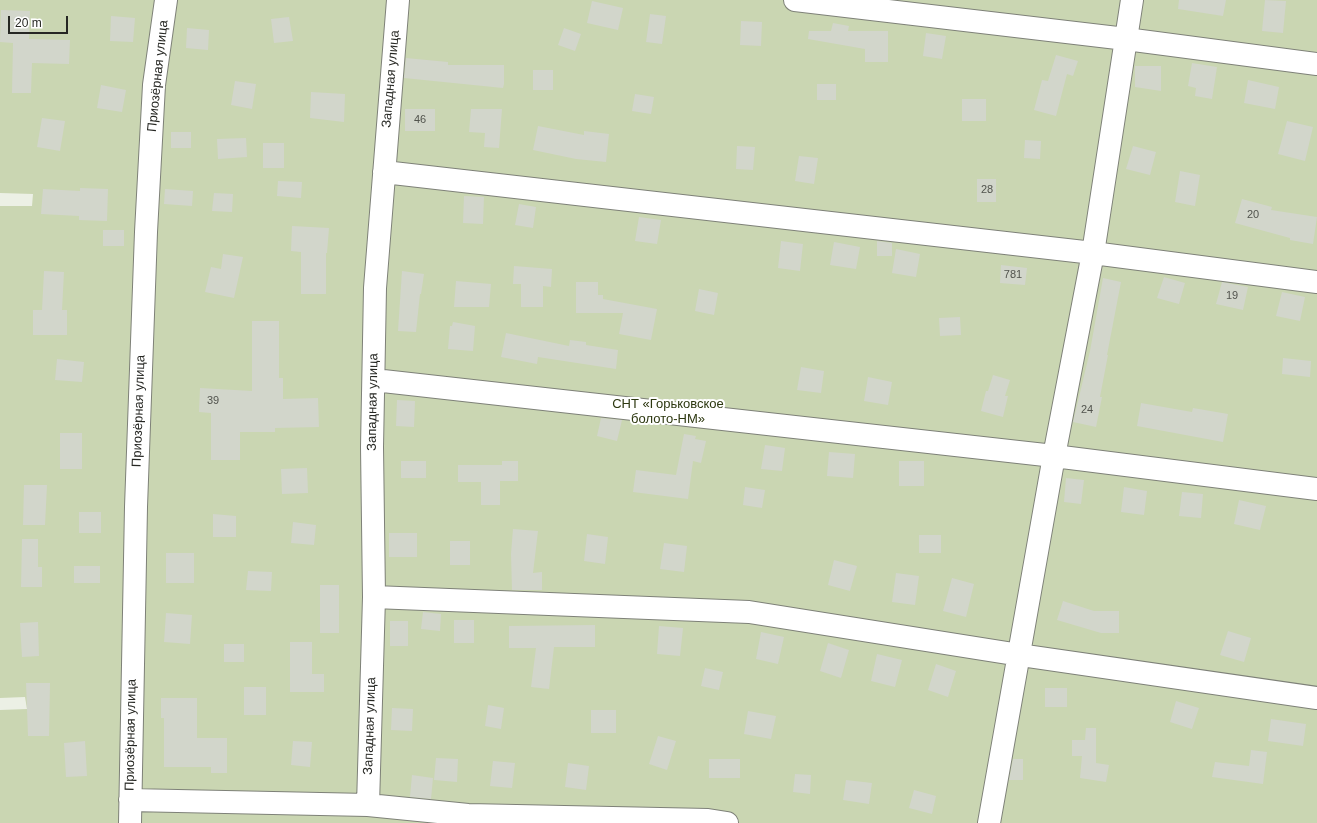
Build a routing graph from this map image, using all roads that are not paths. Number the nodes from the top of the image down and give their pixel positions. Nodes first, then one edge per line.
1 (166, 0) edge
2 (398, 0) edge
3 (795, 0) edge
4 (1132, 0) edge
5 (1126, 39) junction
6 (1317, 64) edge
7 (384, 172) junction
8 (1093, 253) junction
9 (1317, 282) edge
10 (374, 380) junction
11 (1054, 456) junction
12 (1317, 490) edge
13 (374, 597) junction
14 (1020, 655) junction
15 (1317, 698) edge
16 (130, 800) junction
17 (368, 805) junction
18 (130, 823) edge
19 (727, 823) edge
20 (989, 823) edge

1 - 16 street, Приозёрная улица
2 - 7 street, Западная улица
3 - 5 street
4 - 5 street
5 - 6 street
5 - 8 street
7 - 8 street
7 - 10 street, Западная улица
8 - 9 street
8 - 11 street
10 - 11 street
10 - 13 street, Западная улица
11 - 12 street
11 - 14 street
13 - 14 street
13 - 17 street, Западная улица
14 - 15 street
14 - 20 street
16 - 17 street
16 - 18 street, Приозёрная улица
17 - 19 street

